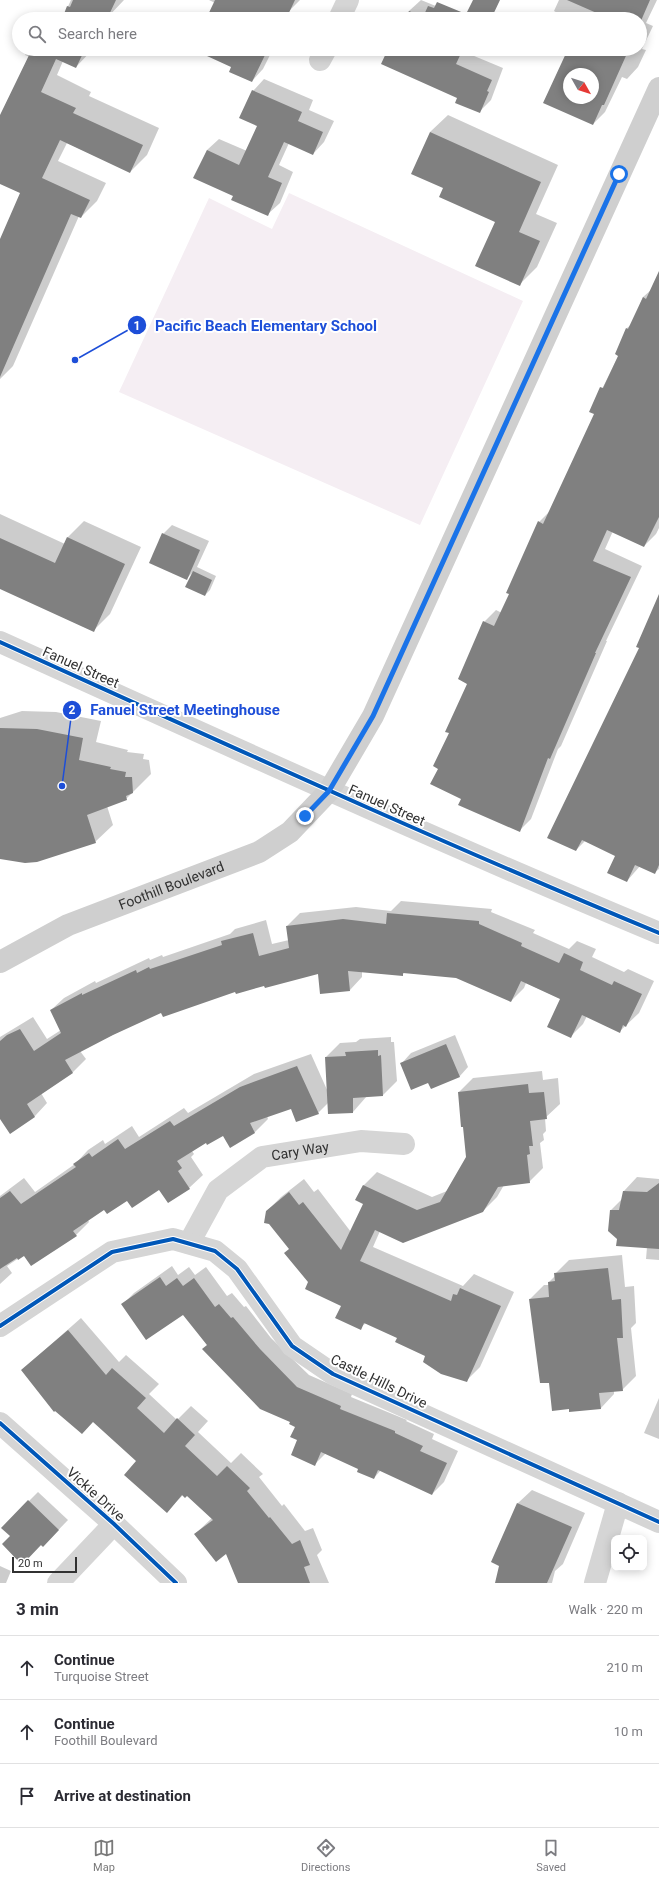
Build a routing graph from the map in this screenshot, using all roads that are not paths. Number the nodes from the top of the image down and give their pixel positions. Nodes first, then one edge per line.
1 (348, 0) edge
2 (342, 12) edge
3 (659, 88) edge
4 (0, 642) edge
5 (329, 791) junction
6 (659, 933) edge
7 (0, 962) edge
8 (404, 1144) dead end
9 (189, 1242) junction
10 (0, 1326) edge
11 (0, 1423) edge
12 (618, 1503) junction
13 (659, 1522) edge
14 (114, 1524) junction
15 (58, 1583) edge
16 (176, 1583) edge
17 (595, 1583) edge

1 - 2 street
3 - 5 main road, Foothill Boulevard
4 - 5 street, Fanuel Street
5 - 6 street, Fanuel Street
5 - 7 main road, Foothill Boulevard
8 - 9 street, Cary Way
9 - 10 street, Castle Hills Drive
9 - 12 street, Castle Hills Drive
11 - 14 street, Vickie Drive
12 - 13 street, Castle Hills Drive
12 - 17 street
14 - 15 street
14 - 16 street, Vickie Drive

